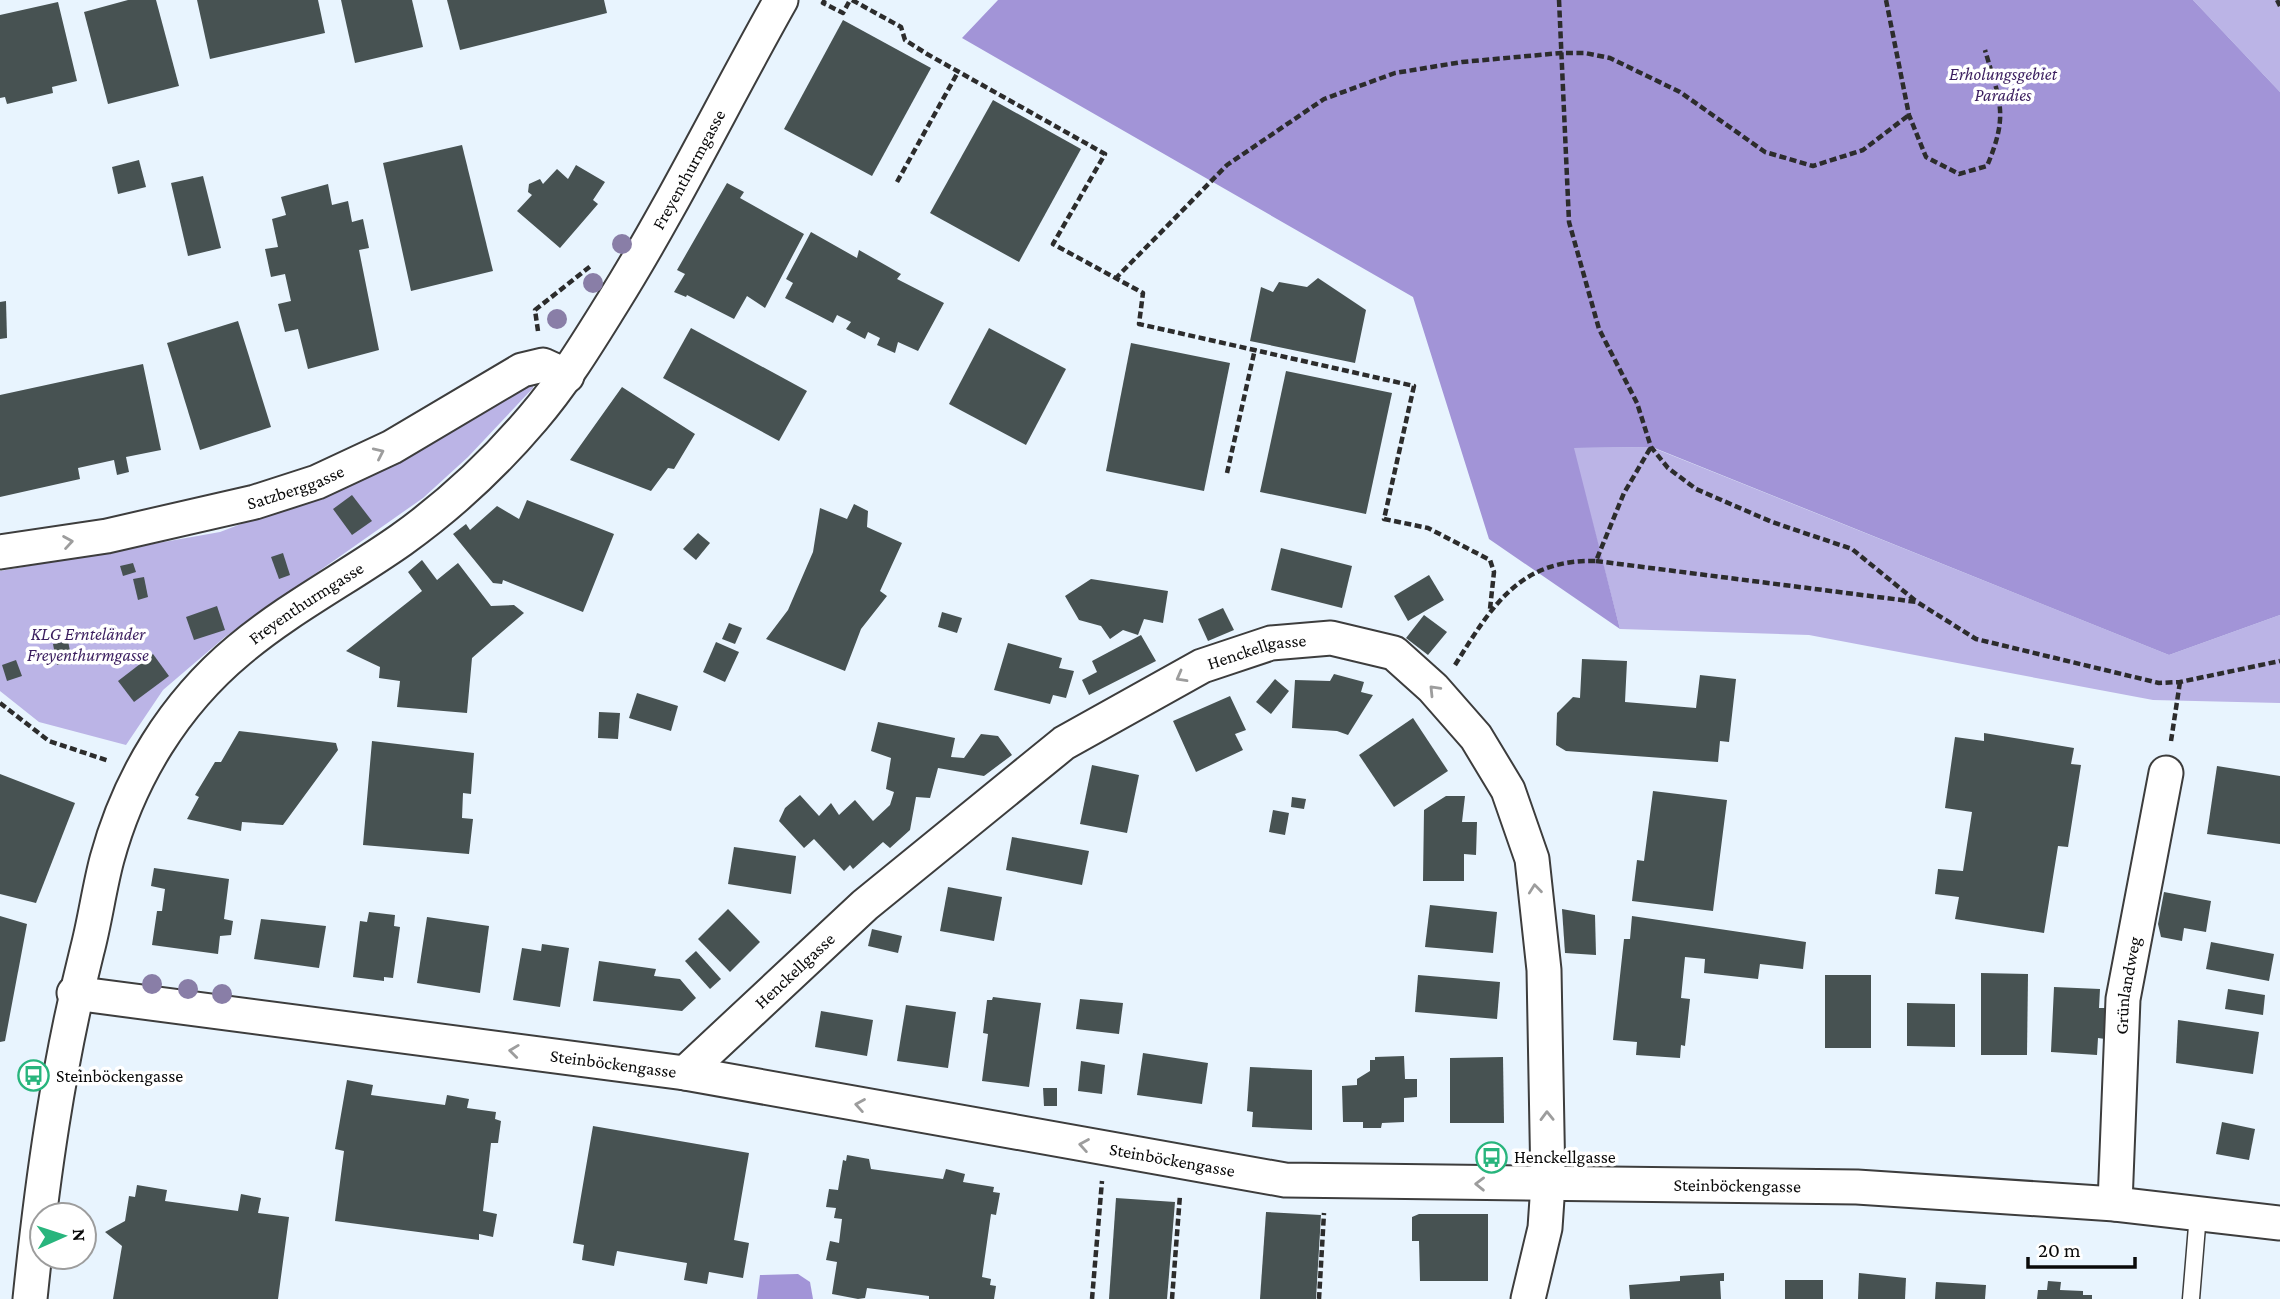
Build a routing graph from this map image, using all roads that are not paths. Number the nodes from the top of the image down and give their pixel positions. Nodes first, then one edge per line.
1 (780, 0) edge
2 (567, 376) junction
3 (0, 552) edge
4 (2166, 773) road end
5 (74, 993) junction
6 (685, 1073) junction
7 (1548, 1184) junction
8 (2115, 1204) junction
9 (2198, 1214) junction
10 (2280, 1223) edge
11 (30, 1299) edge
12 (1528, 1299) edge
13 (2191, 1299) edge

1 - 2 street, Freyenthurmgasse
3 -> 2 street, Satzberggasse
2 - 5 street, Freyenthurmgasse
4 - 8 street, Grünlandweg
6 -> 5 street, Steinböckengasse
5 - 11 street, Freyenthurmgasse
7 -> 6 street, Steinböckengasse
7 -> 6 street, Henckellgasse
7 - 8 street, Steinböckengasse
7 - 12 street, Henckellgasse
8 - 9 street, Steinböckengasse
9 - 10 street, Steinböckengasse
9 - 13 lane

